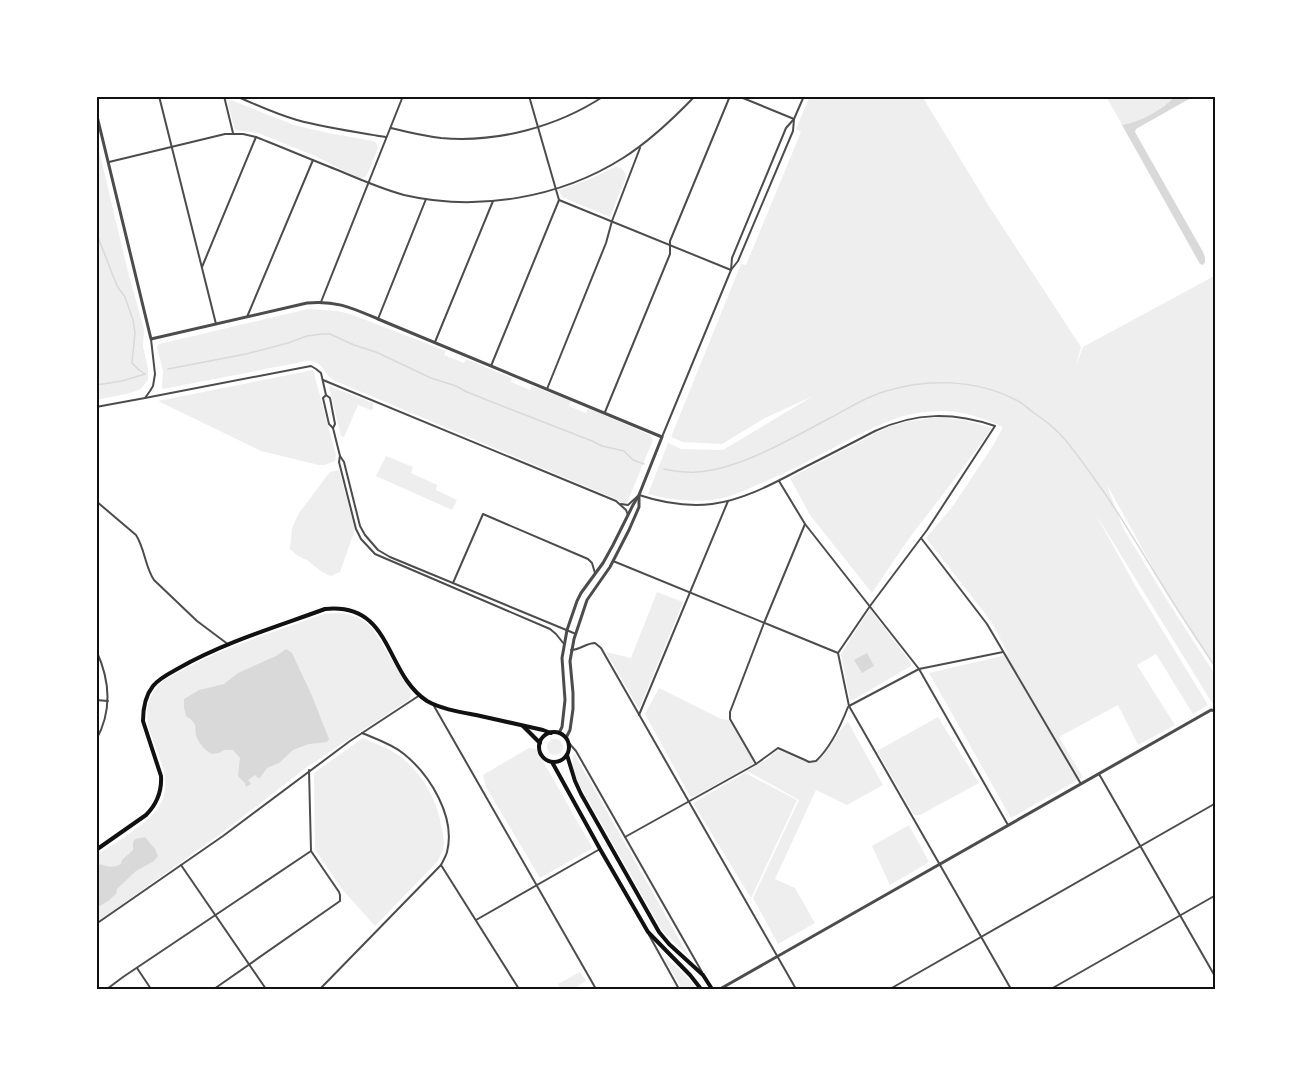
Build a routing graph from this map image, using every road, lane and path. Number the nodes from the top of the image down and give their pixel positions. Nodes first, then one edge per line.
1 (159, 96) edge
2 (224, 96) edge
3 (236, 96) edge
4 (403, 96) edge
5 (529, 96) edge
6 (604, 96) edge
7 (695, 96) edge
8 (730, 96) edge
9 (738, 96) edge
10 (804, 96) edge
11 (96, 112) edge
12 (794, 119) junction
13 (538, 127) junction
14 (391, 128) junction
15 (233, 133) junction
16 (256, 137) junction
17 (387, 137) junction
18 (641, 146) junction
19 (172, 147) junction
20 (313, 160) junction
21 (109, 162) junction
22 (368, 183) junction
23 (556, 188) junction
24 (426, 199) junction
25 (559, 200) junction
26 (493, 201) junction
27 (612, 221) junction
28 (669, 245) junction
29 (202, 267) junction
30 (731, 270) junction
31 (321, 302) junction
32 (247, 317) junction
33 (378, 319) junction
34 (216, 324) junction
35 (151, 339) junction
36 (435, 342) junction
37 (491, 366) junction
38 (323, 380) junction
39 (547, 389) junction
40 (326, 395) junction
41 (145, 398) junction
42 (96, 407) edge
43 (605, 412) junction
44 (333, 428) junction
45 (662, 437) junction
46 (340, 456) junction
47 (779, 481) junction
48 (639, 495) junction
49 (96, 501) edge
50 (728, 501) junction
51 (621, 504) junction
52 (628, 515) junction
53 (805, 524) junction
54 (921, 538) junction
55 (613, 561) junction
56 (595, 573) junction
57 (453, 583) junction
58 (690, 593) junction
59 (870, 606) junction
60 (764, 623) junction
61 (567, 630) junction
62 (576, 634) junction
63 (564, 644) junction
64 (229, 645) junction
65 (96, 650) edge
66 (571, 650) junction
67 (1003, 652) junction
68 (838, 653) junction
69 (919, 669) junction
70 (420, 695) junction
71 (96, 700) edge
72 (108, 701) junction
73 (433, 704) junction
74 (849, 706) junction
75 (1216, 711) edge
76 (639, 715) junction
77 (522, 726) junction
78 (362, 733) junction
79 (551, 733) junction
80 (559, 733) junction
81 (96, 740) edge
82 (567, 740) junction
83 (540, 743) junction
84 (567, 755) junction
85 (552, 762) junction
86 (756, 764) junction
87 (309, 770) junction
88 (1099, 774) junction
89 (1081, 784) junction
90 (688, 801) junction
91 (1216, 803) edge
92 (1008, 825) junction
93 (625, 837) junction
94 (1140, 846) junction
95 (600, 849) junction
96 (96, 850) edge
97 (310, 851) junction
98 (940, 864) junction
99 (181, 865) junction
100 (441, 865) junction
101 (536, 886) junction
102 (1216, 895) edge
103 (215, 915) junction
104 (1180, 915) junction
105 (476, 920) junction
106 (96, 924) edge
107 (648, 932) junction
108 (981, 937) junction
109 (777, 956) junction
110 (249, 965) junction
111 (136, 968) junction
112 (703, 975) junction
113 (1216, 978) edge
114 (107, 989) edge
115 (152, 989) edge
116 (214, 989) edge
117 (266, 989) edge
118 (320, 989) edge
119 (519, 989) edge
120 (596, 989) edge
121 (680, 989) edge
122 (701, 989) edge
123 (712, 989) edge
124 (720, 989) edge
125 (796, 989) edge
126 (890, 989) edge
127 (1011, 989) edge
128 (1051, 989) edge

1 - 19 street
2 - 15 street
3 - 17 street
4 - 14 street
5 - 13 street
6 - 13 street
7 - 18 street
8 - 28 street
9 - 12 street
10 - 12 street
11 - 21 street
12 - 30 street
12 - 30 street
13 - 14 street
13 - 23 street
14 - 17 street
15 - 16 street
15 - 19 street
16 - 20 street
16 - 29 street
17 - 22 street
18 - 23 street
18 - 27 street
19 - 21 street
19 - 29 street
20 - 22 street
20 - 32 street
21 - 35 street
22 - 24 street
22 - 31 street
23 - 25 street
23 - 26 street
24 - 26 street
24 - 33 street
25 - 27 street
25 - 37 street
26 - 36 street
27 - 28 street
27 - 39 street
28 - 30 street
28 - 43 street
29 - 34 street
30 - 45 street
31 - 32 street
31 - 33 street
32 - 34 street
33 - 36 street
34 - 35 street
35 - 41 street
36 - 37 street
37 - 39 street
38 - 40 street
38 - 41 street
38 - 51 street
39 - 43 street
40 - 44 street
40 - 44 street
41 - 42 street
43 - 45 street
44 - 46 street
45 - 48 street
46 - 57 street
46 - 63 street
47 - 50 street
47 - 53 street
47 - 54 street
48 - 50 street
48 - 51 street
48 - 52 street
48 - 55 street
49 - 64 street
50 - 58 street
51 - 52 street
52 - 56 street
53 - 59 street
53 - 60 street
54 - 59 street
54 - 67 street
55 - 58 street
55 - 62 street
56 - 57 street
56 - 61 street
57 - 61 street
58 - 60 street
58 - 76 street
59 - 68 street
59 - 69 street
60 - 68 street
60 - 86 street
61 - 62 street
61 - 63 street
62 - 66 street
63 - 80 street
64 - 70 main road
64 - 96 main road
65 - 72 street
66 - 76 street
66 - 82 street
67 - 69 street
67 - 89 street
68 - 74 street
69 - 74 street
69 - 92 street
70 - 73 main road
70 - 78 street
71 - 72 street
72 - 81 street
73 - 77 main road
73 - 101 street
74 - 86 street
74 - 98 street
75 - 88 street
76 - 90 street
77 - 79 main road
77 - 83 main road
78 - 87 street
78 - 100 street
79 - 80 main road
79 - 83 main road
80 - 82 main road
82 - 84 main road
82 - 93 street
83 - 85 main road
84 - 85 main road
84 - 112 main road
85 - 95 main road
86 - 90 street
87 - 97 street
87 - 99 street
88 - 89 street
88 - 94 street
89 - 92 street
90 - 93 street
90 - 109 street
91 - 94 street
92 - 98 street
93 - 112 street
94 - 104 street
94 - 108 street
95 - 101 street
95 - 107 main road
97 - 103 street
97 - 110 street
98 - 108 street
98 - 109 street
99 - 103 street
99 - 106 street
100 - 105 street
100 - 118 street
101 - 105 street
101 - 120 street
102 - 104 street
103 - 110 street
103 - 111 street
104 - 113 street
104 - 128 street
105 - 119 street
107 - 121 street
107 - 122 main road
108 - 126 street
108 - 127 street
109 - 124 street
109 - 125 street
110 - 116 street
110 - 117 street
111 - 114 street
111 - 115 street
112 - 123 main road

